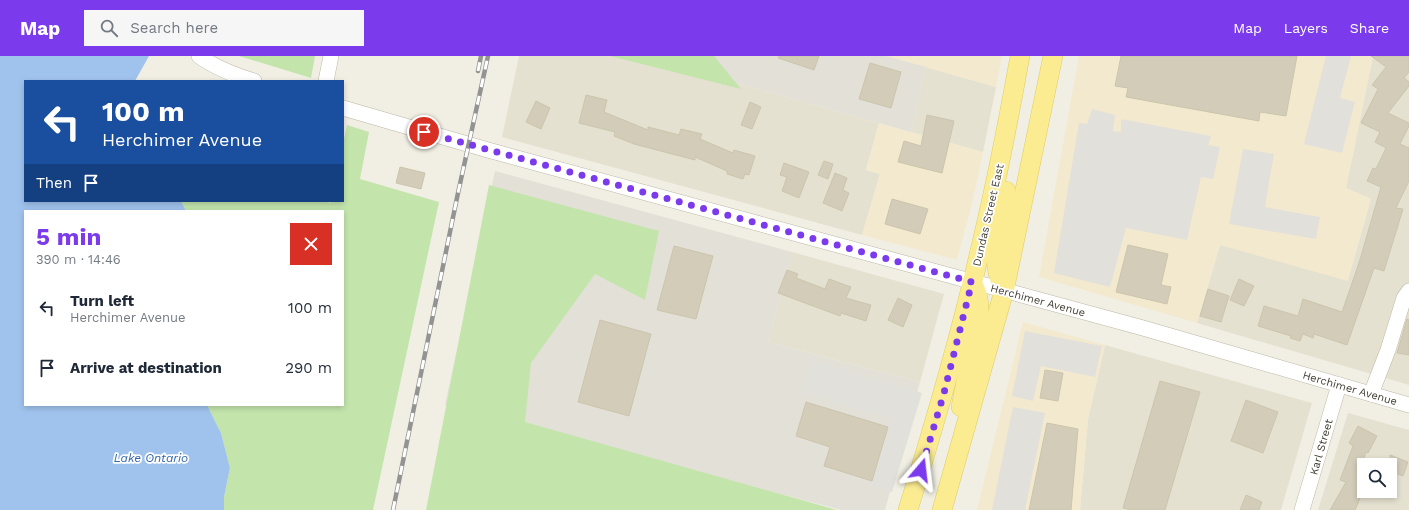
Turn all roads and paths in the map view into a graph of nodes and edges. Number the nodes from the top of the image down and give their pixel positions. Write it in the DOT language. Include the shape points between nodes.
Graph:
graph roads {
  1 [pos="199,56"];
  2 [pos="331,56"];
  3 [pos="1020,56"];
  4 [pos="1053,56"];
  5 [pos="251,80"];
  6 [pos="326,80"];
  7 [pos="344,108"];
  8 [pos="1002,150"];
  9 [pos="972,282"];
  10 [pos="1004,291"];
  11 [pos="1409,291"];
  12 [pos="1339,384"];
  13 [pos="1371,394"];
  14 [pos="1409,405"];
  15 [pos="963,441"];
  16 [pos="908,510"];
  17 [pos="942,510"];
  18 [pos="1302,510"];
  1 -- 5 [label="street" via="229,73"];
  2 -- 6 [label="street"];
  3 -- 8 [label="main road, Dundas Street East"];
  4 -- 10 [label="main road"];
  7 -- 9 [label="street, Herchimer Avenue"];
  8 -- 9 [label="main road, Dundas Street East"];
  8 -- 10 [label="main road" via="1007,181 996,261 997,273"];
  9 -- 10 [label="street, Herchimer Avenue"];
  9 -- 15 [label="main road" via="980,305 961,403"];
  9 -- 16 [label="main road, Dundas Street East" via="944,393"];
  10 -- 12 [label="street, Herchimer Avenue" via="1170,335"];
  10 -- 15 [label="main road"];
  11 -- 13 [label="street" via="1404,298"];
  12 -- 13 [label="street, Herchimer Avenue"];
  12 -- 18 [label="street, Karl Street"];
  13 -- 14 [label="street, Herchimer Avenue"];
  15 -- 17 [label="main road"];
}
